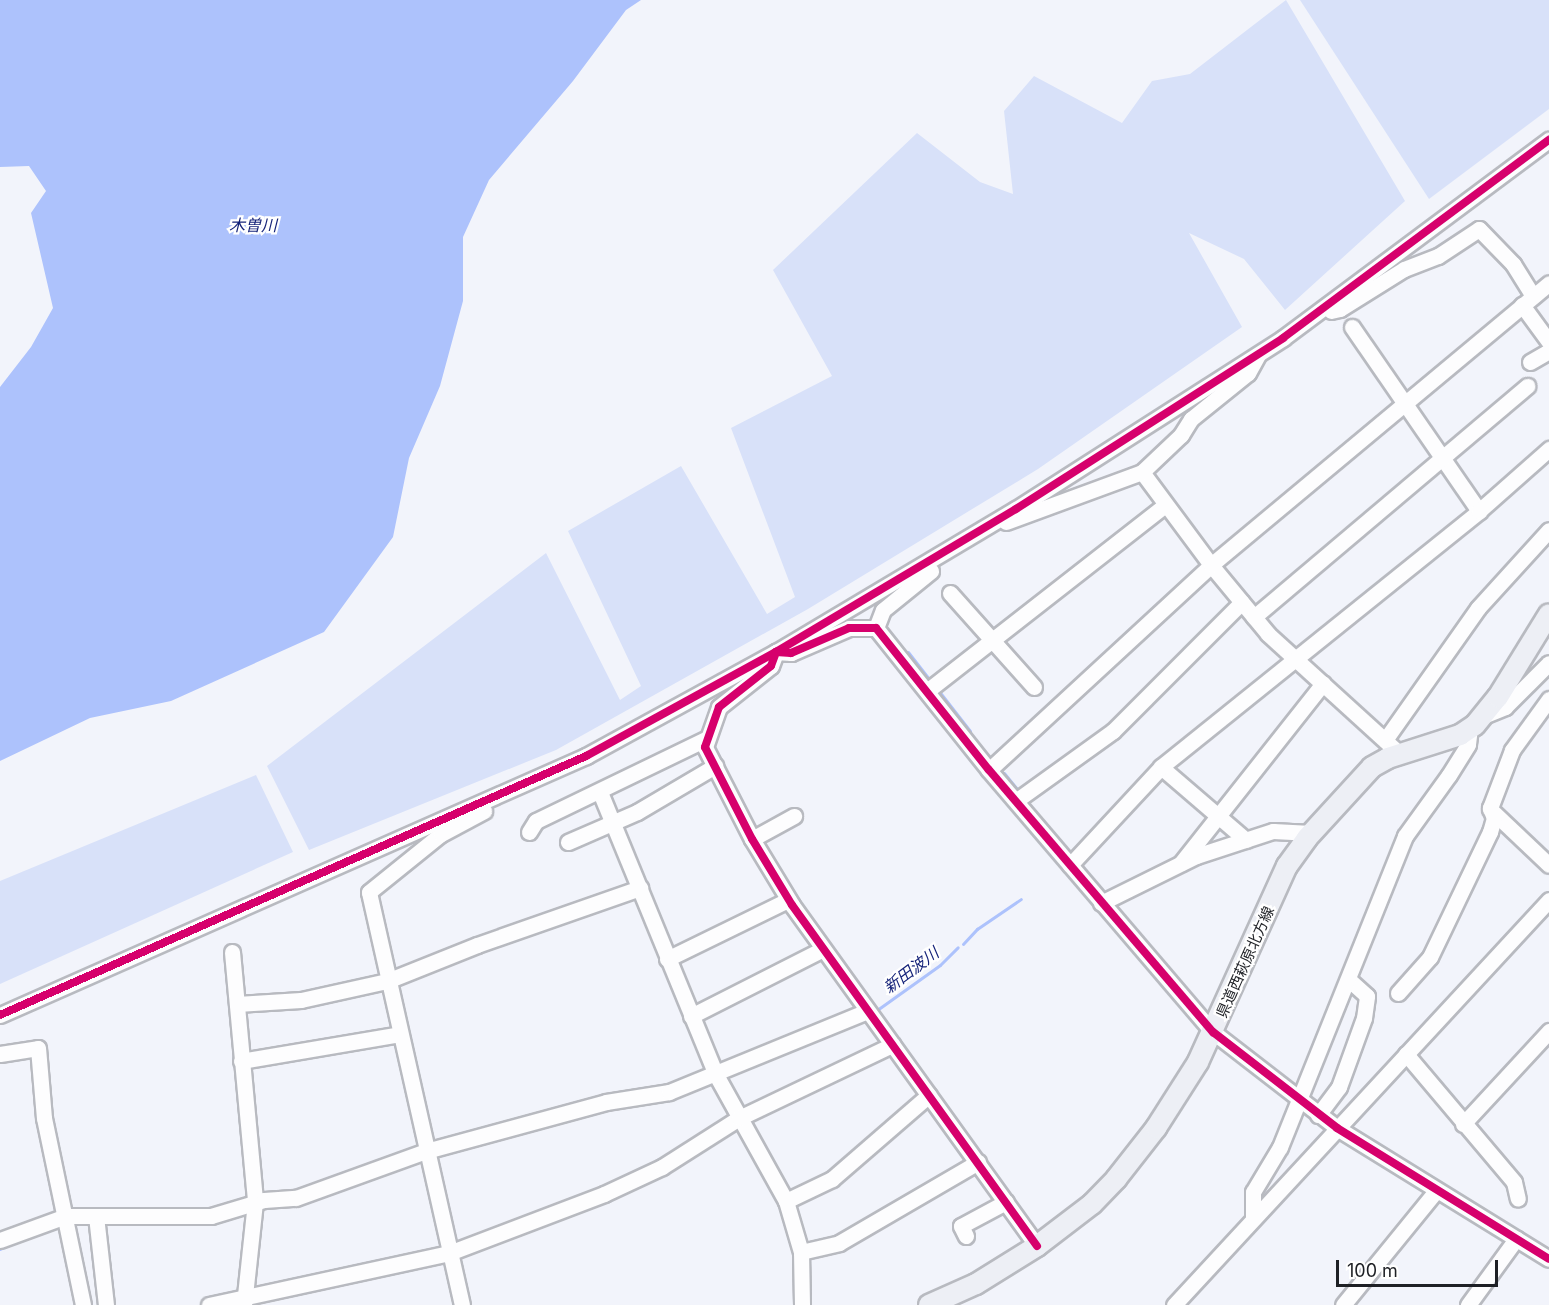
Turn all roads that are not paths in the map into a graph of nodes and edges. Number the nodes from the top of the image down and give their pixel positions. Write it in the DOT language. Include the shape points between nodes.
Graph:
graph roads {
  1 [pos="1549,140"];
  2 [pos="1549,283"];
  3 [pos="1527,301"];
  4 [pos="1319,312"];
  5 [pos="1352,327"];
  6 [pos="1549,342"];
  7 [pos="1549,351"];
  8 [pos="1260,352"];
  9 [pos="1530,362"];
  10 [pos="1527,386"];
  11 [pos="1405,403"];
  12 [pos="1549,448"];
  13 [pos="1443,457"];
  14 [pos="1142,472"];
  15 [pos="1165,505"];
  16 [pos="1479,511"];
  17 [pos="986,526"];
  18 [pos="1549,530"];
  19 [pos="938,556"];
  20 [pos="1211,565"];
  21 [pos="950,593"];
  22 [pos="1242,602"];
  23 [pos="1549,614"];
  24 [pos="1254,617"];
  25 [pos="876,628"];
  26 [pos="991,643"];
  27 [pos="776,652"];
  28 [pos="1295,657"];
  29 [pos="1549,663"];
  30 [pos="1323,683"];
  31 [pos="1034,687"];
  32 [pos="927,691"];
  33 [pos="1549,699"];
  34 [pos="1477,722"];
  35 [pos="706,739"];
  36 [pos="1385,740"];
  37 [pos="1400,754"];
  38 [pos="715,766"];
  39 [pos="1161,767"];
  40 [pos="989,770"];
  41 [pos="600,792"];
  42 [pos="501,795"];
  43 [pos="1017,800"];
  44 [pos="1490,808"];
  45 [pos="1218,815"];
  46 [pos="794,816"];
  47 [pos="613,823"];
  48 [pos="529,832"];
  49 [pos="1311,833"];
  50 [pos="752,839"];
  51 [pos="1246,840"];
  52 [pos="568,843"];
  53 [pos="1181,863"];
  54 [pos="1070,865"];
  55 [pos="1549,865"];
  56 [pos="640,888"];
  57 [pos="788,900"];
  58 [pos="1549,900"];
  59 [pos="1101,903"];
  60 [pos="823,949"];
  61 [pos="232,952"];
  62 [pos="666,958"];
  63 [pos="1348,979"];
  64 [pos="387,981"];
  65 [pos="1398,993"];
  66 [pos="237,1004"];
  67 [pos="867,1011"];
  68 [pos="0,1015"];
  69 [pos="691,1016"];
  70 [pos="1549,1031"];
  71 [pos="1213,1032"];
  72 [pos="400,1034"];
  73 [pos="892,1045"];
  74 [pos="0,1054"];
  75 [pos="1406,1054"];
  76 [pos="241,1061"];
  77 [pos="715,1073"];
  78 [pos="929,1095"];
  79 [pos="1299,1102"];
  80 [pos="1318,1115"];
  81 [pos="739,1118"];
  82 [pos="1463,1124"];
  83 [pos="1337,1128"];
  84 [pos="426,1151"];
  85 [pos="978,1162"];
  86 [pos="1436,1191"];
  87 [pos="1518,1199"];
  88 [pos="786,1201"];
  89 [pos="255,1202"];
  90 [pos="1006,1202"];
  91 [pos="66,1216"];
  92 [pos="96,1216"];
  93 [pos="1253,1219"];
  94 [pos="966,1236"];
  95 [pos="1516,1239"];
  96 [pos="0,1240"];
  97 [pos="1037,1246"];
  98 [pos="801,1252"];
  99 [pos="450,1253"];
  100 [pos="1549,1258"];
  101 [pos="956,1300"];
  102 [pos="244,1302"];
  103 [pos="83,1305"];
  104 [pos="106,1305"];
  105 [pos="209,1305"];
  106 [pos="462,1305"];
  107 [pos="802,1305"];
  108 [pos="929,1305"];
  109 [pos="1174,1305"];
  110 [pos="1343,1305"];
  111 [pos="1468,1305"];
  1 -- 4 [label="street"];
  2 -- 3 [label="street"];
  3 -- 4 [label="street" via="1513,264 1479,229 1340,309"];
  3 -- 6 [label="street"];
  3 -- 11 [label="street"];
  4 -- 8 [label="street"];
  5 -- 11 [label="street"];
  7 -- 9 [label="street"];
  8 -- 14 [label="street" via="1248,373 1191,419 1181,435"];
  8 -- 17 [label="street"];
  10 -- 13 [label="street"];
  11 -- 13 [label="street"];
  11 -- 20 [label="street"];
  12 -- 16 [label="street"];
  13 -- 16 [label="street"];
  13 -- 24 [label="street"];
  14 -- 15 [label="street"];
  14 -- 17 [label="street" via="1088,494 1057,500 1020,519"];
  15 -- 20 [label="street"];
  15 -- 26 [label="street"];
  16 -- 28 [label="street"];
  17 -- 19 [label="street"];
  18 -- 36 [label="street" via="1478,608"];
  19 -- 25 [label="street" via="931,571 883,610"];
  19 -- 27 [label="street"];
  20 -- 22 [label="street"];
  20 -- 40 [label="street"];
  21 -- 26 [label="street"];
  22 -- 24 [label="street"];
  22 -- 43 [label="street" via="1113,731"];
  23 -- 34 [label="main road"];
  24 -- 28 [label="street"];
  25 -- 27 [label="street" via="849,628 791,653"];
  25 -- 32 [label="street"];
  26 -- 31 [label="street"];
  26 -- 32 [label="street"];
  27 -- 35 [label="street" via="771,666 719,707"];
  27 -- 42 [label="street" via="586,756"];
  28 -- 30 [label="street"];
  28 -- 39 [label="street"];
  29 -- 34 [label="street" via="1505,707"];
  30 -- 36 [label="street"];
  30 -- 45 [label="street"];
  32 -- 40 [label="street"];
  33 -- 44 [label="street" via="1512,750"];
  34 -- 37 [label="main road, 県道西萩原北方線"];
  34 -- 63 [label="street" via="1449,775 1405,836"];
  35 -- 38 [label="street" via="705,747"];
  35 -- 41 [label="street"];
  36 -- 37 [label="street"];
  37 -- 49 [label="main road, 県道西萩原北方線" via="1372,767"];
  38 -- 47 [label="street" via="680,789"];
  38 -- 50 [label="street"];
  39 -- 45 [label="street"];
  39 -- 54 [label="street"];
  40 -- 43 [label="street"];
  41 -- 47 [label="street"];
  41 -- 48 [label="street" via="536,821"];
  42 -- 64 [label="street" via="490,807 428,844 369,892"];
  42 -- 68 [label="street"];
  43 -- 54 [label="street"];
  44 -- 55 [label="street"];
  44 -- 65 [label="street" via="1494,818 1481,854 1430,957"];
  45 -- 51 [label="street"];
  45 -- 53 [label="street"];
  46 -- 50 [label="street"];
  47 -- 52 [label="street"];
  47 -- 56 [label="street"];
  49 -- 51 [label="street" via="1273,831"];
  49 -- 71 [label="main road, 県道西萩原北方線" via="1287,866"];
  50 -- 57 [label="street"];
  51 -- 53 [label="street"];
  53 -- 59 [label="street"];
  54 -- 59 [label="street"];
  56 -- 62 [label="street"];
  56 -- 64 [label="street"];
  57 -- 60 [label="street"];
  57 -- 62 [label="street"];
  58 -- 75 [label="street"];
  59 -- 71 [label="street"];
  60 -- 67 [label="street"];
  60 -- 69 [label="street"];
  61 -- 66 [label="street"];
  62 -- 69 [label="street"];
  63 -- 79 [label="street"];
  63 -- 80 [label="street" via="1366,996 1365,1018 1339,1086"];
  64 -- 66 [label="street" via="301,1000"];
  64 -- 72 [label="street"];
  66 -- 76 [label="street"];
  67 -- 73 [label="street"];
  67 -- 77 [label="street"];
  69 -- 77 [label="street"];
  70 -- 82 [label="street"];
  71 -- 79 [label="street"];
  71 -- 97 [label="main road, 県道西萩原北方線" via="1174,1100 1116,1179 1092,1204"];
  72 -- 76 [label="street"];
  72 -- 84 [label="street"];
  73 -- 78 [label="street"];
  73 -- 81 [label="street"];
  74 -- 91 [label="street" via="38,1048 44,1118"];
  75 -- 82 [label="street"];
  75 -- 83 [label="street"];
  76 -- 89 [label="street"];
  77 -- 81 [label="street"];
  77 -- 84 [label="street" via="669,1092 606,1102"];
  78 -- 85 [label="street"];
  78 -- 88 [label="street" via="832,1179"];
  79 -- 80 [label="street"];
  79 -- 93 [label="street" via="1280,1147 1253,1192"];
  80 -- 83 [label="street"];
  81 -- 88 [label="street"];
  81 -- 99 [label="street" via="662,1167 604,1194"];
  82 -- 87 [label="street" via="1514,1182"];
  83 -- 86 [label="street"];
  83 -- 93 [label="street"];
  84 -- 89 [label="street" via="319,1191"];
  84 -- 99 [label="street"];
  85 -- 90 [label="street"];
  85 -- 98 [label="street" via="839,1243"];
  86 -- 95 [label="street"];
  86 -- 110 [label="street"];
  88 -- 98 [label="street"];
  89 -- 92 [label="street" via="211,1216"];
  89 -- 102 [label="street"];
  90 -- 94 [label="street" via="961,1226"];
  90 -- 97 [label="street"];
  91 -- 92 [label="street"];
  91 -- 96 [label="street"];
  91 -- 103 [label="street"];
  92 -- 104 [label="street"];
  93 -- 109 [label="street"];
  95 -- 100 [label="street"];
  95 -- 111 [label="street"];
  97 -- 101 [label="main road, 県道西萩原北方線"];
  98 -- 107 [label="street"];
  99 -- 102 [label="street"];
  99 -- 106 [label="street"];
  101 -- 108 [label="main road, 県道西萩原北方線"];
  102 -- 105 [label="street"];
}
